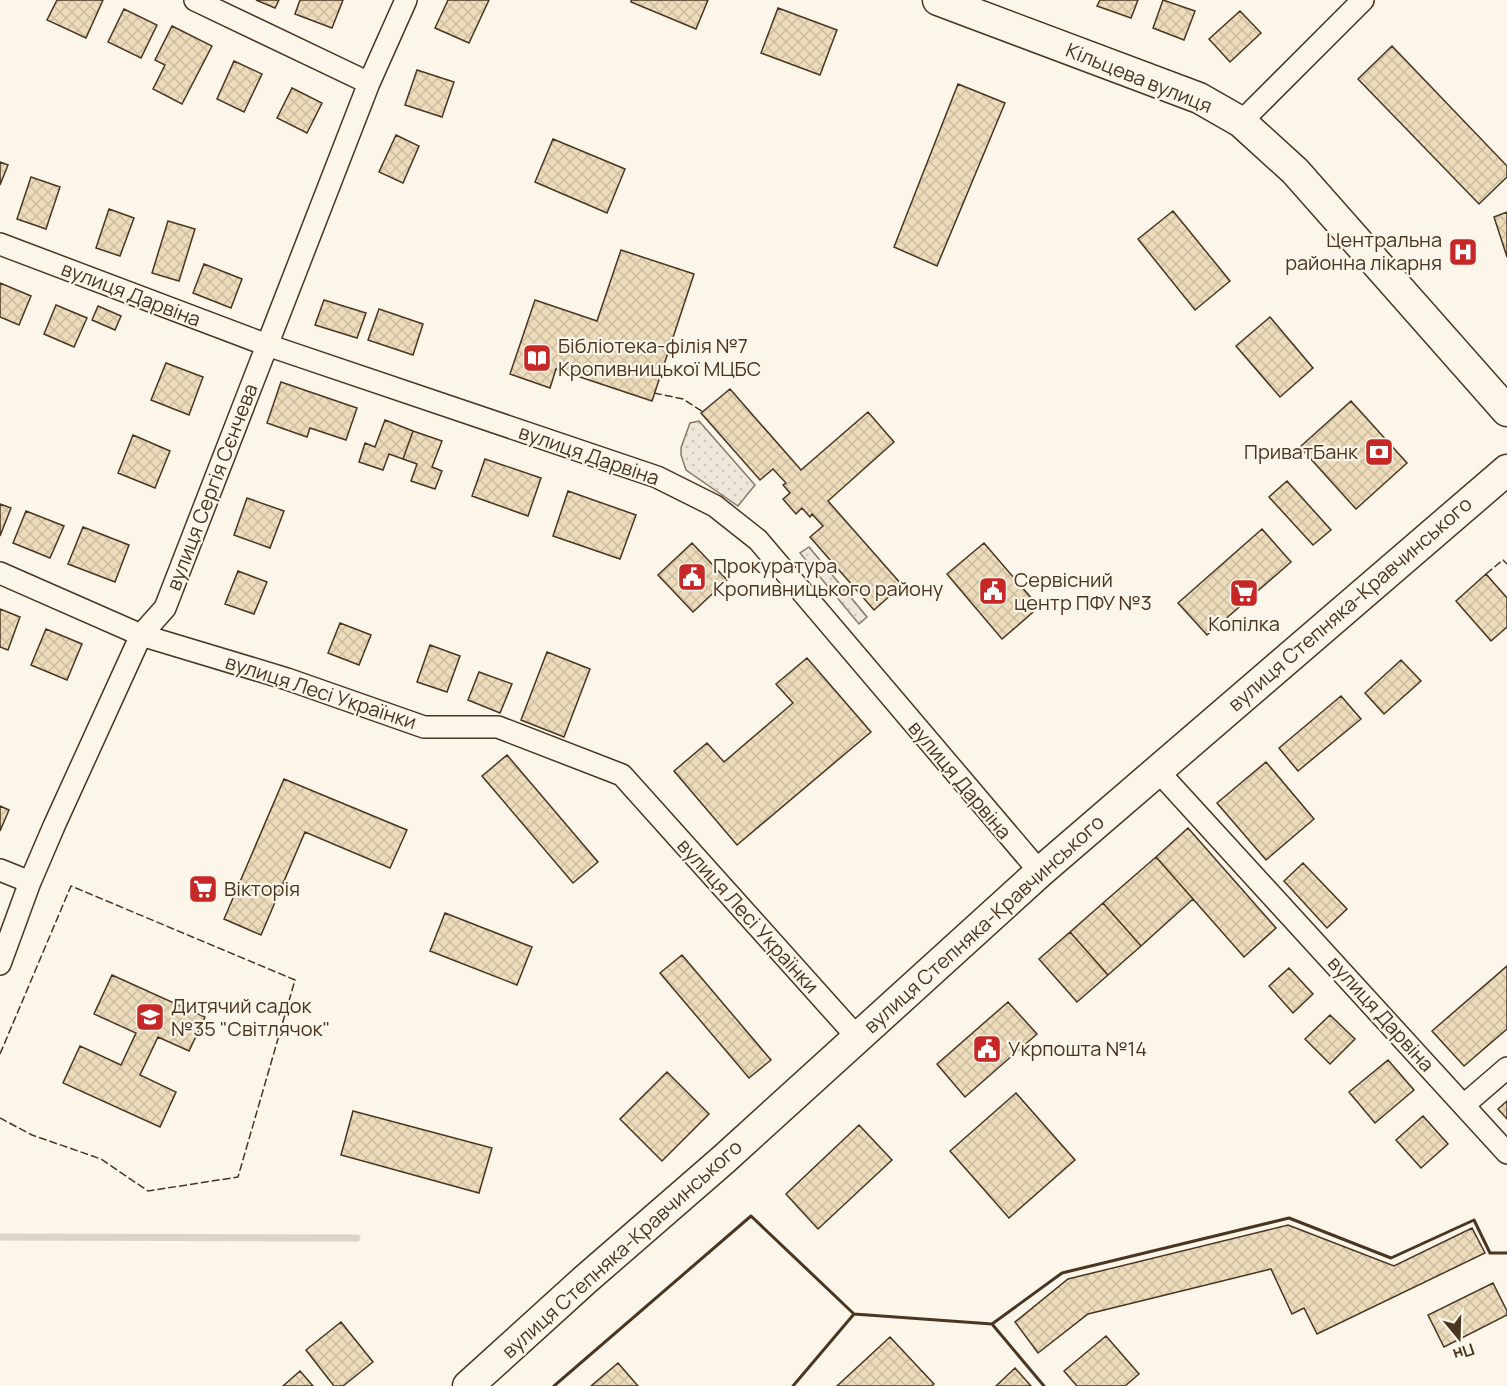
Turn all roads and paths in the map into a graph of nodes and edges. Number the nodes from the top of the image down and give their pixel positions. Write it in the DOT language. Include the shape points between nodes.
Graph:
graph roads {
  1 [pos="195,0"];
  2 [pos="406,0"];
  3 [pos="938,0"];
  4 [pos="1363,0"];
  5 [pos="369,83"];
  6 [pos="1241,122"];
  7 [pos="0,244"];
  8 [pos="267,345"];
  9 [pos="1507,411"];
  10 [pos="1507,470"];
  11 [pos="0,573"];
  12 [pos="141,635"];
  13 [pos="1156,770"];
  14 [pos="0,870"];
  15 [pos="1040,872"];
  16 [pos="30,882"];
  17 [pos="0,964"];
  18 [pos="857,1037"];
  19 [pos="1507,1068"];
  20 [pos="1464,1105"];
  21 [pos="1507,1153"];
  22 [pos="468,1386"];
  1 -- 5 [label="street"];
  2 -- 5 [label="street, вулиця Сергія Сєнчева"];
  3 -- 6 [label="main road, Кільцева вулиця" via="1199,98"];
  4 -- 6 [label="street"];
  5 -- 8 [label="street, вулиця Сергія Сєнчева"];
  6 -- 9 [label="main road, Кільцева вулиця" via="1295,171"];
  7 -- 8 [label="street, вулиця Дарвіна"];
  8 -- 12 [label="street, вулиця Сергія Сєнчева" via="165,608"];
  8 -- 15 [label="street, вулиця Дарвіна" via="657,477 715,506 758,540"];
  10 -- 13 [label="main road, вулиця Степняка-Кравчинського"];
  11 -- 12 [label="street, вулиця Лесі Українки"];
  12 -- 16 [label="street, вулиця Сергія Сєнчева"];
  12 -- 18 [label="street, вулиця Лесі Українки" via="287,679 424,727 498,727 622,775"];
  13 -- 15 [label="main road, вулиця Степняка-Кравчинського"];
  13 -- 20 [label="street, вулиця Дарвіна"];
  14 -- 16 [label="street"];
  15 -- 18 [label="main road, вулиця Степняка-Кравчинського"];
  16 -- 17 [label="street, вулиця Сергія Сєнчева"];
  18 -- 22 [label="main road, вулиця Степняка-Кравчинського"];
  19 -- 20 [label="street"];
  20 -- 21 [label="street, вулиця Дарвіна"];
}
